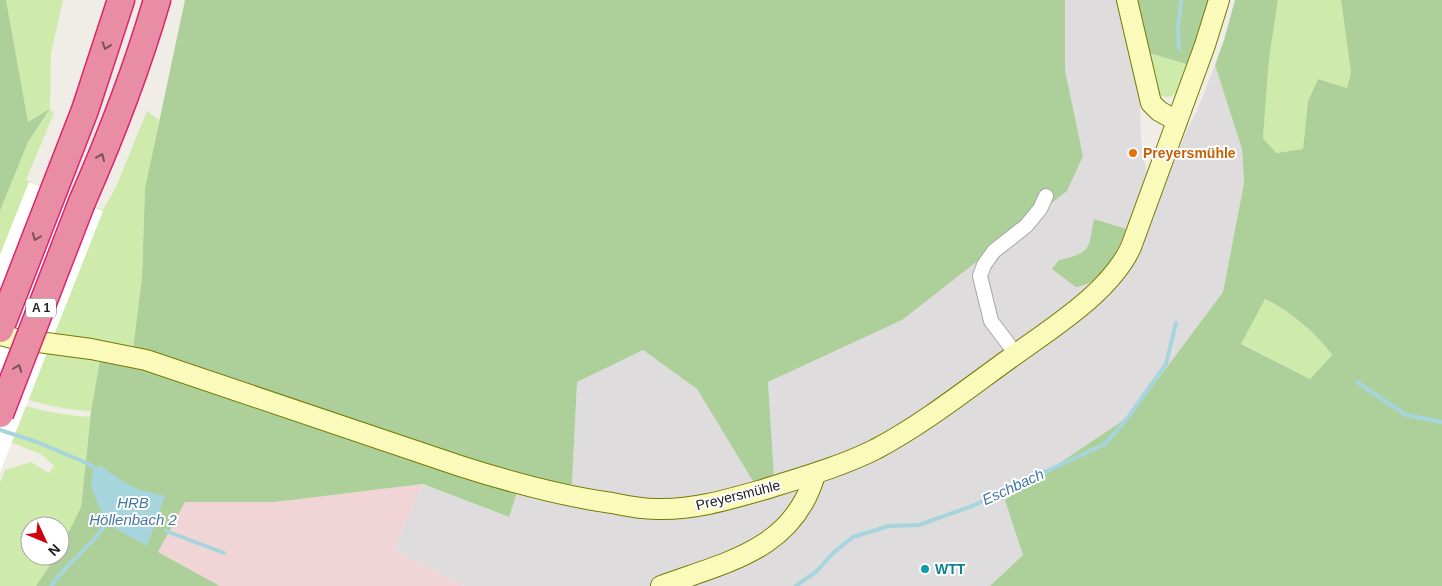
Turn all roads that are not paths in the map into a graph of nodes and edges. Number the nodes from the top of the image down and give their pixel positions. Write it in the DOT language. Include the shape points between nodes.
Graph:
graph roads {
  1 [pos="121,0"];
  2 [pos="157,0"];
  3 [pos="1128,0"];
  4 [pos="1219,0"];
  5 [pos="1177,120"];
  6 [pos="1046,196"];
  7 [pos="0,329"];
  8 [pos="0,335"];
  9 [pos="1016,354"];
  10 [pos="0,414"];
  11 [pos="815,474"];
  12 [pos="661,586"];
  1 -- 7 [label="highway, A 1, one-way" via="85,110"];
  10 -- 2 [label="highway, A 1, one-way, bridge" via="82,202 116,124"];
  3 -- 5 [label="main road" via="1151,103"];
  4 -- 5 [label="main road, Preyersmühle"];
  5 -- 9 [label="main road, Preyersmühle" via="1131,247 1118,270 1082,304"];
  6 -- 9 [label="street" via="1026,226 994,251 980,276 991,321"];
  8 -- 11 [label="main road, Preyersmühle" via="146,360 502,480 631,506 656,510 710,504"];
  9 -- 11 [label="main road, Preyersmühle" via="905,432 877,448"];
  11 -- 12 [label="main road" via="798,514 770,541"];
}
